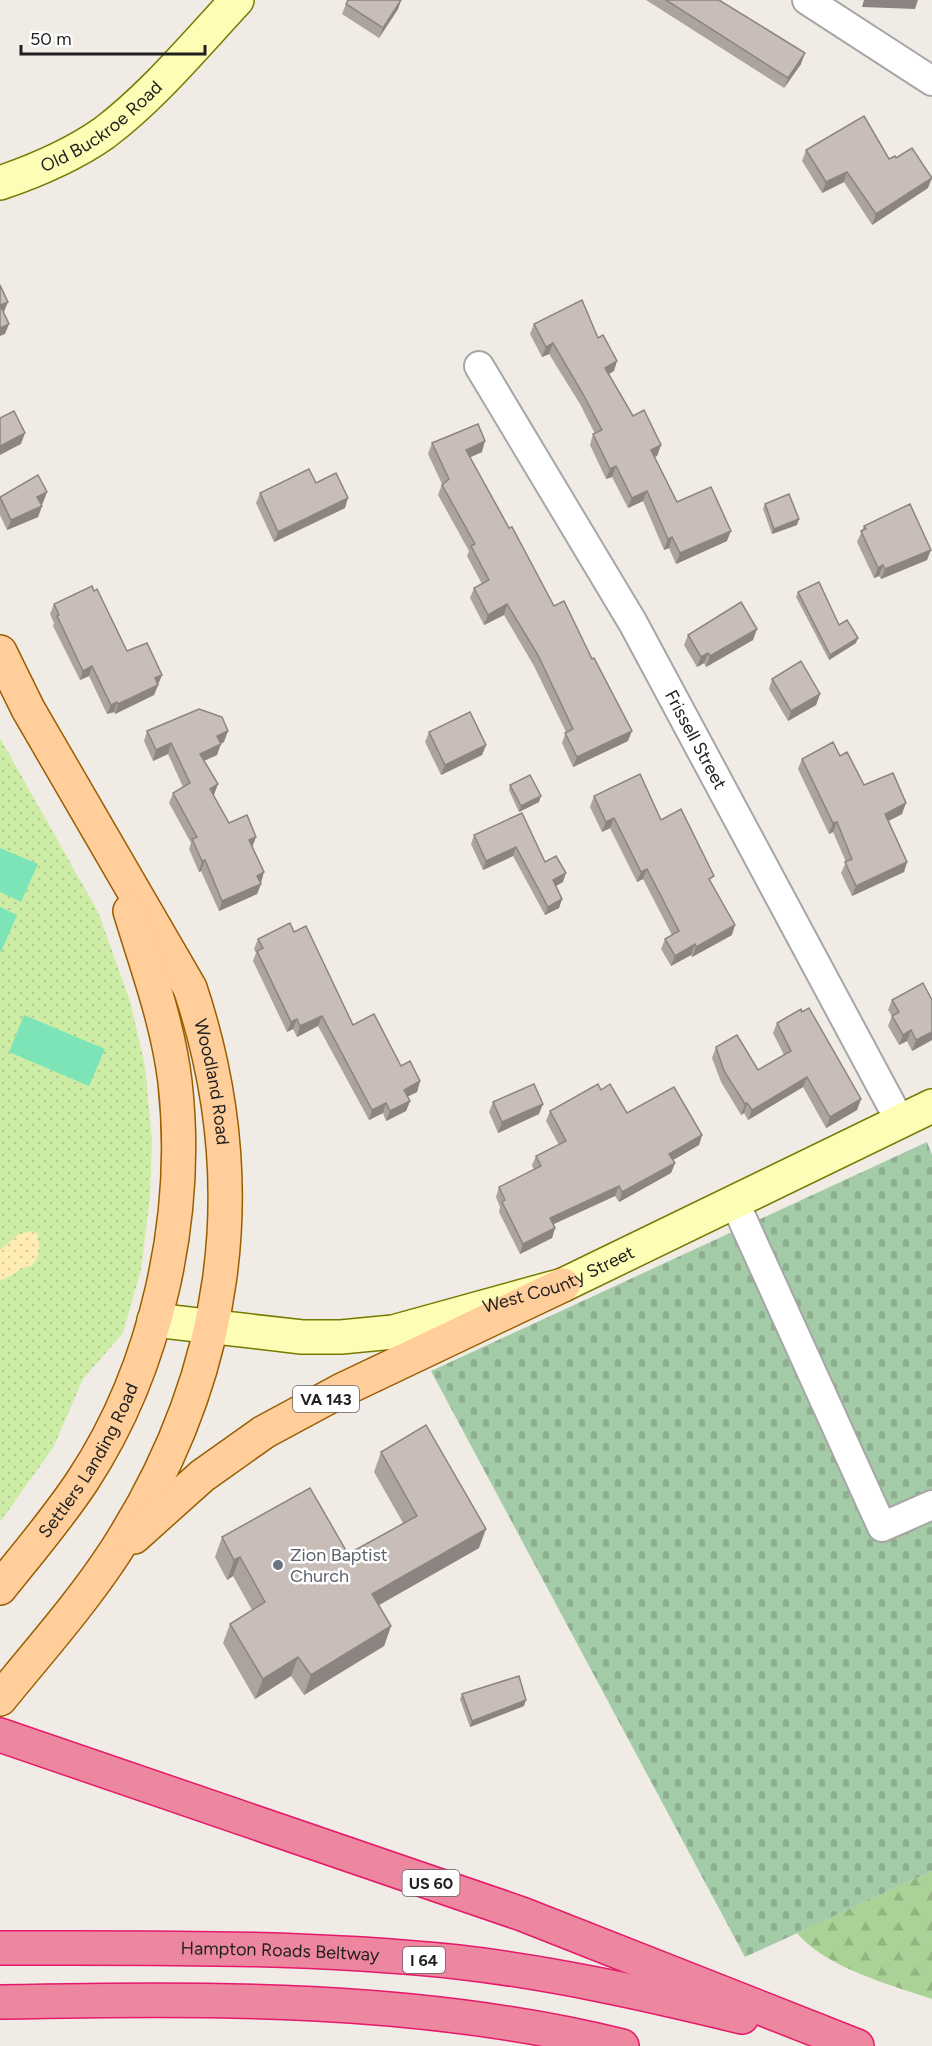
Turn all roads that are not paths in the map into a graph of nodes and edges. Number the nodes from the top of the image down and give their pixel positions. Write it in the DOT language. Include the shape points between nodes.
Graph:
graph roads {
  1 [pos="237,0"];
  2 [pos="807,0"];
  3 [pos="932,81"];
  4 [pos="0,183"];
  5 [pos="479,366"];
  6 [pos="0,652"];
  7 [pos="114,858"];
  8 [pos="932,1106"];
  9 [pos="900,1121"];
  10 [pos="735,1203"];
  11 [pos="563,1285"];
  12 [pos="154,1320"];
  13 [pos="213,1327"];
  14 [pos="932,1505"];
  15 [pos="114,1553"];
  16 [pos="0,1588"];
  17 [pos="0,1699"];
  18 [pos="0,1735"];
  19 [pos="0,1948"];
  20 [pos="0,2002"];
  21 [pos="622,2046"];
  22 [pos="839,2046"];
  23 [pos="856,2046"];
  1 -- 4 [label="main road, Old Buckroe Road" via="103,134"];
  2 -- 3 [label="street"];
  5 -- 9 [label="street, Frissell Street" via="633,623"];
  6 -- 7 [label="main road, Woodland Road" via="28,709"];
  7 -- 12 [label="main road, Woodland Road" via="157,998 175,1083 175,1211"];
  7 -- 13 [label="main road, Woodland Road" via="190,987 207,1042 226,1179 222,1260"];
  8 -- 9 [label="main road, West County Street / VA 143"];
  9 -- 10 [label="main road, West County Street / VA 143"];
  10 -- 11 [label="main road, West County Street / VA 143"];
  10 -- 14 [label="street" via="882,1527"];
  11 -- 13 [label="main road, West County Street / VA 143" via="393,1332 302,1337"];
  11 -- 15 [label="main road, VA 143" via="340,1391 264,1432 202,1476"];
  12 -- 13 [label="main road, West County Street / VA 143"];
  12 -- 16 [label="main road, Settlers Landing Road" via="129,1392 94,1461 55,1520"];
  13 -- 15 [label="main road" via="171,1449"];
  15 -- 17 [label="main road, VA 143"];
  18 -- 23 [label="highway, US 60" via="522,1914"];
  19 -- 22 [label="highway, Hampton Roads Beltway / I 64" via="221,1949 458,1962 618,1988 742,2017"];
  20 -- 21 [label="highway" via="244,2000 378,2008 559,2030"];
}
